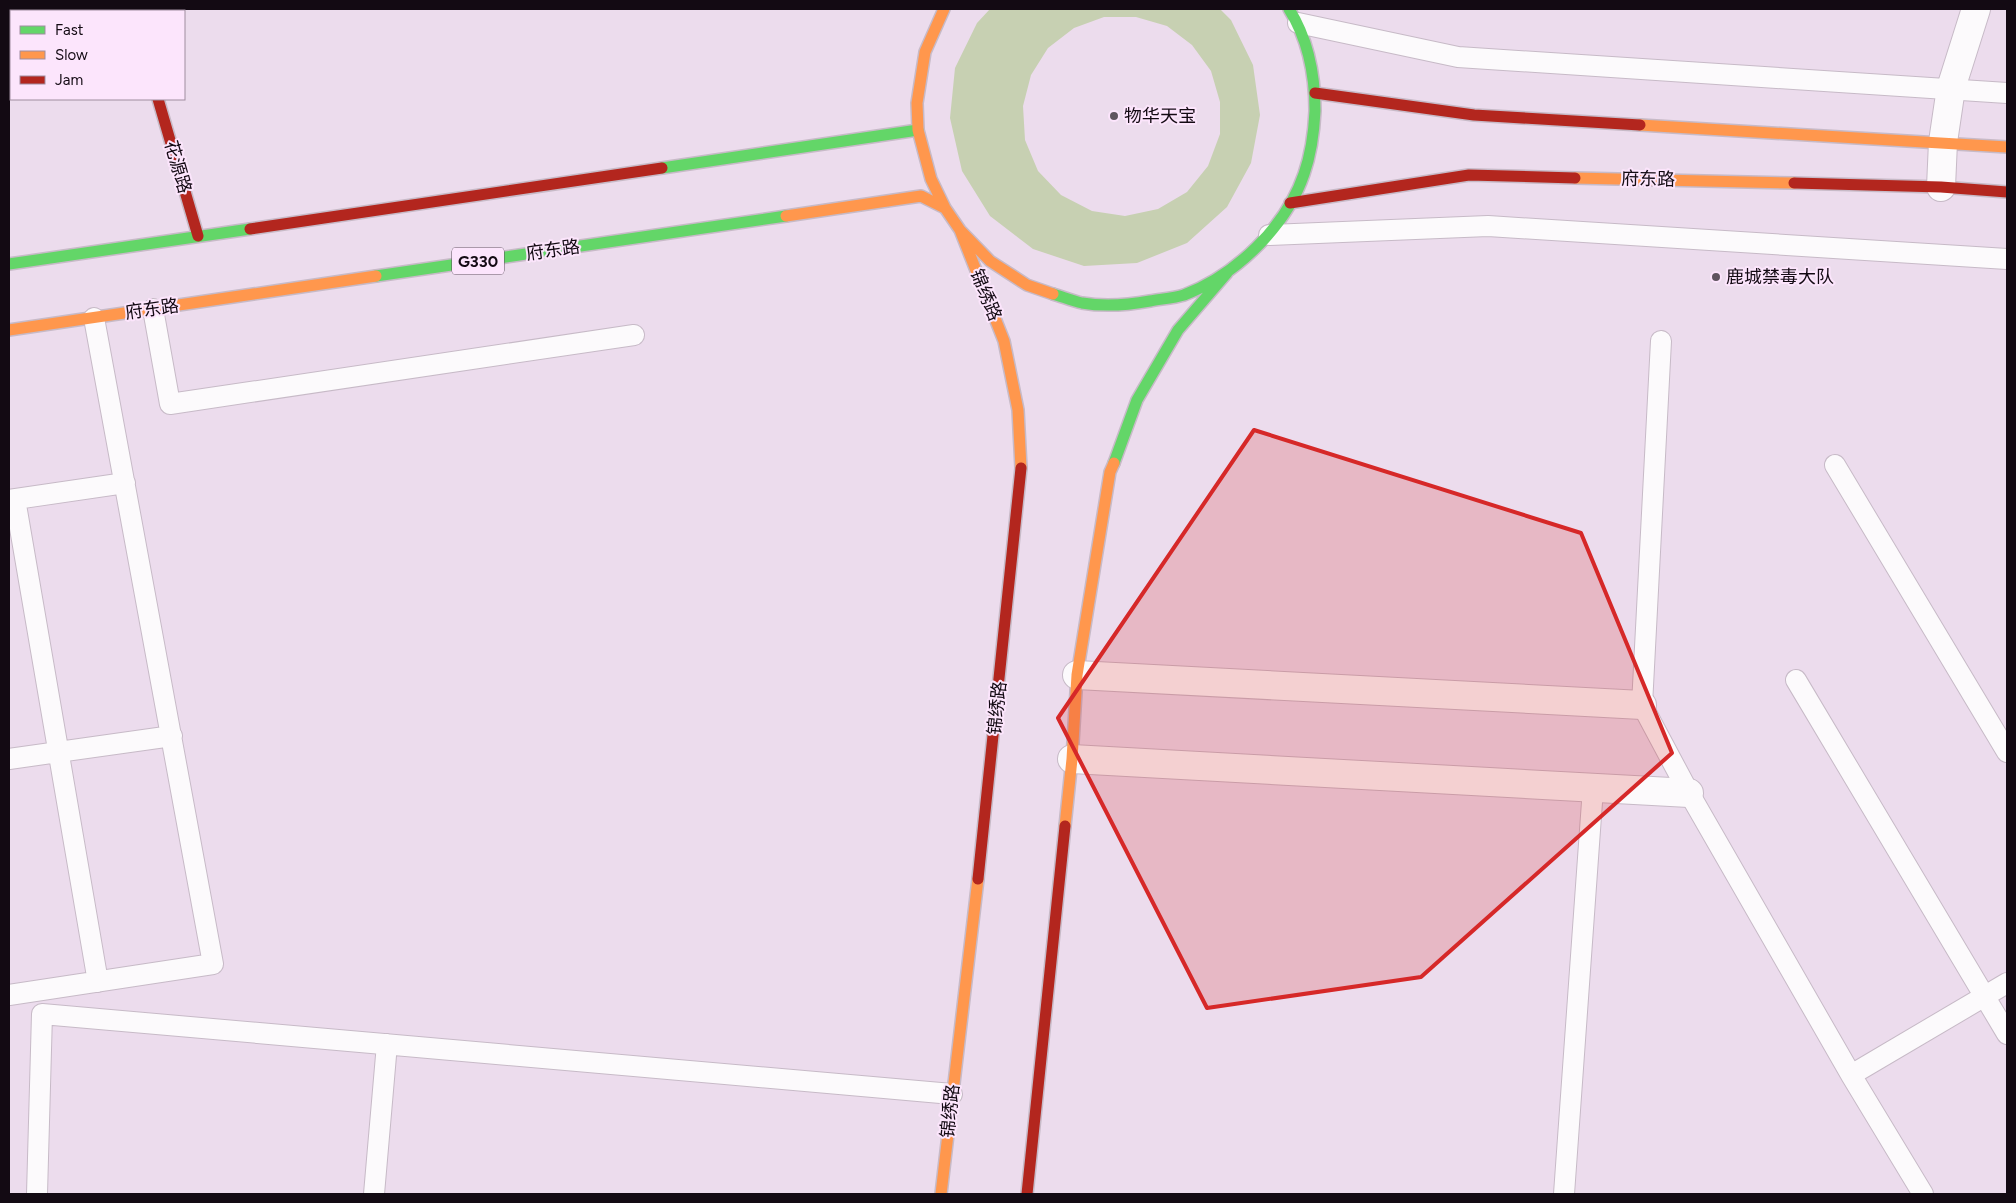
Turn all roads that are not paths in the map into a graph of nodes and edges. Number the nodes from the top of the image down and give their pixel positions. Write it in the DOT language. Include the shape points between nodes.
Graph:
graph roads {
  1 [pos="944,9"];
  2 [pos="1976,9"];
  3 [pos="1293,16"];
  4 [pos="1950,88"];
  5 [pos="1315,93"];
  6 [pos="2007,93"];
  7 [pos="158,100"];
  8 [pos="918,130"];
  9 [pos="1944,142"];
  10 [pos="2007,147"];
  11 [pos="1941,187"];
  12 [pos="2007,192"];
  13 [pos="1290,203"];
  14 [pos="945,208"];
  15 [pos="960,230"];
  16 [pos="1269,234"];
  17 [pos="198,236"];
  18 [pos="2007,260"];
  19 [pos="9,264"];
  20 [pos="1227,273"];
  21 [pos="153,309"];
  22 [pos="94,318"];
  23 [pos="9,330"];
  24 [pos="634,335"];
  25 [pos="1661,342"];
  26 [pos="1835,465"];
  27 [pos="125,483"];
  28 [pos="12,499"];
  29 [pos="1077,675"];
  30 [pos="1796,680"];
  31 [pos="1642,705"];
  32 [pos="172,736"];
  33 [pos="59,751"];
  34 [pos="2007,752"];
  35 [pos="9,759"];
  36 [pos="1072,759"];
  37 [pos="1593,788"];
  38 [pos="1689,793"];
  39 [pos="98,982"];
  40 [pos="2007,983"];
  41 [pos="9,995"];
  42 [pos="1984,996"];
  43 [pos="2007,1034"];
  44 [pos="387,1044"];
  45 [pos="1851,1075"];
  46 [pos="952,1094"];
  47 [pos="37,1194"];
  48 [pos="374,1194"];
  49 [pos="940,1194"];
  50 [pos="1027,1194"];
  51 [pos="1564,1194"];
  52 [pos="1923,1194"];
  1 -- 8 [label="main road" via="925,52 917,103"];
  2 -- 4 [label="street"];
  3 -- 4 [label="lane" via="1458,57"];
  3 -- 5 [label="main road" via="1309,54"];
  4 -- 6 [label="lane"];
  4 -- 9 [label="street"];
  5 -- 9 [label="main road" via="1474,115"];
  5 -- 13 [label="main road" via="1314,134 1304,175"];
  7 -- 17 [label="main road, 花源路"];
  8 -- 14 [label="main road" via="931,179"];
  8 -- 17 [label="main road"];
  9 -- 10 [label="main road"];
  9 -- 11 [label="street"];
  11 -- 12 [label="main road, 府东路"];
  11 -- 13 [label="main road, 府东路" via="1468,175"];
  13 -- 16 [label="main road"];
  14 -- 15 [label="main road"];
  14 -- 21 [label="main road, 府东路 / G330" via="921,196"];
  15 -- 20 [label="main road" via="990,261 1027,285 1082,303 1122,306 1183,295"];
  15 -- 46 [label="main road, 锦绣路" via="1004,341 1018,410 1021,474"];
  16 -- 18 [label="lane" via="1488,226"];
  16 -- 20 [label="main road"];
  17 -- 19 [label="main road"];
  20 -- 29 [label="main road" via="1178,330 1137,400 1110,472"];
  21 -- 22 [label="main road, 府东路 / G330"];
  21 -- 24 [label="lane" via="170,404"];
  22 -- 23 [label="main road, 府东路 / G330"];
  22 -- 27 [label="lane"];
  25 -- 31 [label="lane"];
  26 -- 34 [label="lane"];
  27 -- 28 [label="lane"];
  27 -- 32 [label="lane"];
  28 -- 33 [label="lane"];
  29 -- 31 [label="street"];
  29 -- 36 [label="main road"];
  30 -- 42 [label="lane"];
  31 -- 38 [label="lane"];
  32 -- 33 [label="lane"];
  32 -- 39 [label="lane" via="214,964"];
  33 -- 35 [label="lane"];
  33 -- 39 [label="lane"];
  36 -- 37 [label="street"];
  36 -- 50 [label="main road"];
  37 -- 38 [label="street"];
  37 -- 51 [label="lane"];
  38 -- 45 [label="lane"];
  39 -- 41 [label="lane"];
  40 -- 42 [label="lane"];
  42 -- 43 [label="lane"];
  42 -- 45 [label="lane"];
  44 -- 46 [label="lane"];
  44 -- 47 [label="lane" via="42,1014"];
  44 -- 48 [label="lane"];
  45 -- 52 [label="lane"];
  46 -- 49 [label="main road, 锦绣路"];
}
